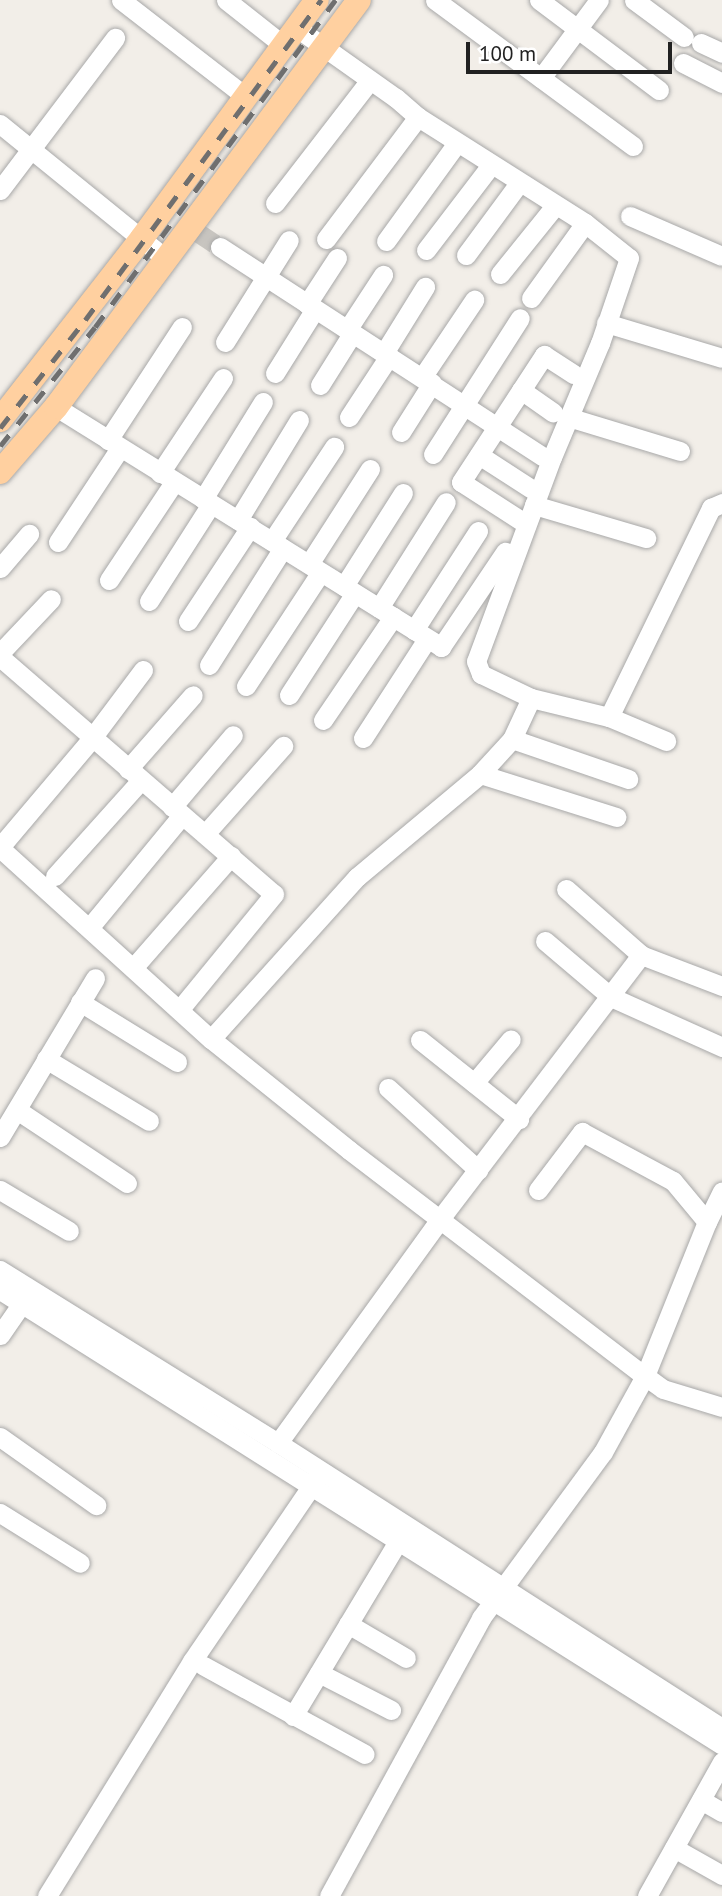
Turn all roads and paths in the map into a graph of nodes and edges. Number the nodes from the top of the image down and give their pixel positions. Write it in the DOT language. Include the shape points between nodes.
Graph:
graph roads {
  1 [pos="121,0"];
  2 [pos="226,0"];
  3 [pos="317,0"];
  4 [pos="359,0"];
  5 [pos="435,0"];
  6 [pos="539,0"];
  7 [pos="598,0"];
  8 [pos="634,0"];
  9 [pos="578,30"];
  10 [pos="290,36"];
  11 [pos="115,38"];
  12 [pos="325,47"];
  13 [pos="722,53"];
  14 [pos="683,63"];
  15 [pos="541,78"];
  16 [pos="370,80"];
  17 [pos="722,83"];
  18 [pos="659,90"];
  19 [pos="246,97"];
  20 [pos="418,117"];
  21 [pos="0,124"];
  22 [pos="457,143"];
  23 [pos="633,146"];
  24 [pos="31,147"];
  25 [pos="491,165"];
  26 [pos="519,183"];
  27 [pos="0,190"];
  28 [pos="275,203"];
  29 [pos="554,206"];
  30 [pos="630,215"];
  31 [pos="585,223"];
  32 [pos="142,238"];
  33 [pos="326,239"];
  34 [pos="289,240"];
  35 [pos="386,241"];
  36 [pos="220,247"];
  37 [pos="426,250"];
  38 [pos="466,255"];
  39 [pos="722,256"];
  40 [pos="166,258"];
  41 [pos="337,258"];
  42 [pos="500,274"];
  43 [pos="383,275"];
  44 [pos="265,277"];
  45 [pos="425,287"];
  46 [pos="531,298"];
  47 [pos="474,300"];
  48 [pos="311,307"];
  49 [pos="520,318"];
  50 [pos="606,323"];
  51 [pos="182,327"];
  52 [pos="350,332"];
  53 [pos="225,342"];
  54 [pos="387,354"];
  55 [pos="722,358"];
  56 [pos="275,373"];
  57 [pos="573,374"];
  58 [pos="223,378"];
  59 [pos="428,380"];
  60 [pos="320,385"];
  61 [pos="521,390"];
  62 [pos="264,402"];
  63 [pos="464,404"];
  64 [pos="56,407"];
  65 [pos="561,415"];
  66 [pos="349,417"];
  67 [pos="0,420"];
  68 [pos="299,420"];
  69 [pos="497,426"];
  70 [pos="401,432"];
  71 [pos="114,444"];
  72 [pos="334,447"];
  73 [pos="680,451"];
  74 [pos="433,454"];
  75 [pos="479,455"];
  76 [pos="542,456"];
  77 [pos="370,469"];
  78 [pos="0,472"];
  79 [pos="167,478"];
  80 [pos="403,493"];
  81 [pos="532,497"];
  82 [pos="207,502"];
  83 [pos="446,502"];
  84 [pos="722,503"];
  85 [pos="520,520"];
  86 [pos="244,523"];
  87 [pos="478,531"];
  88 [pos="29,534"];
  89 [pos="646,538"];
  90 [pos="58,542"];
  91 [pos="278,545"];
  92 [pos="505,552"];
  93 [pos="0,568"];
  94 [pos="315,568"];
  95 [pos="109,580"];
  96 [pos="349,590"];
  97 [pos="51,599"];
  98 [pos="149,601"];
  99 [pos="386,613"];
  100 [pos="188,621"];
  101 [pos="421,634"];
  102 [pos="0,655"];
  103 [pos="209,665"];
  104 [pos="144,670"];
  105 [pos="246,686"];
  106 [pos="193,695"];
  107 [pos="289,695"];
  108 [pos="531,698"];
  109 [pos="609,717"];
  110 [pos="323,720"];
  111 [pos="233,735"];
  112 [pos="92,738"];
  113 [pos="363,738"];
  114 [pos="512,739"];
  115 [pos="666,741"];
  116 [pos="283,746"];
  117 [pos="134,774"];
  118 [pos="480,774"];
  119 [pos="628,779"];
  120 [pos="177,811"];
  121 [pos="616,817"];
  122 [pos="205,834"];
  123 [pos="0,847"];
  124 [pos="231,856"];
  125 [pos="55,876"];
  126 [pos="566,889"];
  127 [pos="89,928"];
  128 [pos="545,941"];
  129 [pos="641,955"];
  130 [pos="133,968"];
  131 [pos="95,978"];
  132 [pos="722,986"];
  133 [pos="611,997"];
  134 [pos="80,1002"];
  135 [pos="180,1009"];
  136 [pos="211,1039"];
  137 [pos="512,1039"];
  138 [pos="420,1040"];
  139 [pos="722,1047"];
  140 [pos="46,1059"];
  141 [pos="177,1062"];
  142 [pos="474,1083"];
  143 [pos="388,1088"];
  144 [pos="17,1110"];
  145 [pos="519,1119"];
  146 [pos="149,1121"];
  147 [pos="0,1137"];
  148 [pos="478,1170"];
  149 [pos="127,1183"];
  150 [pos="0,1190"];
  151 [pos="538,1190"];
  152 [pos="722,1191"];
  153 [pos="440,1219"];
  154 [pos="707,1222"];
  155 [pos="69,1231"];
  156 [pos="0,1270"];
  157 [pos="0,1290"];
  158 [pos="26,1297"];
  159 [pos="0,1335"];
  160 [pos="645,1376"];
  161 [pos="722,1407"];
  162 [pos="2,1442"];
  163 [pos="278,1443"];
  164 [pos="316,1479"];
  165 [pos="96,1505"];
  166 [pos="0,1513"];
  167 [pos="397,1543"];
  168 [pos="80,1563"];
  169 [pos="496,1595"];
  170 [pos="348,1624"];
  171 [pos="406,1658"];
  172 [pos="204,1666"];
  173 [pos="319,1673"];
  174 [pos="391,1710"];
  175 [pos="293,1716"];
  176 [pos="722,1728"];
  177 [pos="722,1745"];
  178 [pos="365,1754"];
  179 [pos="722,1762"];
  180 [pos="701,1800"];
  181 [pos="722,1812"];
  182 [pos="674,1847"];
  183 [pos="722,1875"];
  184 [pos="47,1896"];
  185 [pos="329,1896"];
  186 [pos="647,1896"];
  1 -- 19 [label="street"];
  2 -- 10 [label="street"];
  3 -- 10 [label="main road"];
  4 -- 12 [label="main road"];
  5 -- 15 [label="street"];
  6 -- 9 [label="street"];
  7 -- 9 [label="street"];
  8 -- 13 [label="street" via="693,40"];
  9 -- 15 [label="street"];
  9 -- 18 [label="street"];
  10 -- 12 [label="street"];
  10 -- 19 [label="main road"];
  11 -- 24 [label="street"];
  12 -- 16 [label="street"];
  12 -- 40 [label="main road" via="194,230"];
  14 -- 17 [label="street"];
  15 -- 23 [label="street"];
  16 -- 20 [label="street"];
  16 -- 28 [label="street"];
  19 -- 32 [label="main road"];
  20 -- 22 [label="street"];
  20 -- 33 [label="street"];
  21 -- 24 [label="street"];
  22 -- 25 [label="street"];
  22 -- 35 [label="street"];
  24 -- 27 [label="street"];
  24 -- 32 [label="street"];
  25 -- 26 [label="street"];
  25 -- 37 [label="street"];
  26 -- 29 [label="street"];
  26 -- 38 [label="street"];
  29 -- 31 [label="street"];
  29 -- 42 [label="street"];
  30 -- 39 [label="street"];
  31 -- 46 [label="street"];
  31 -- 50 [label="street" via="628,258"];
  32 -- 40 [label="street"];
  32 -- 67 [label="main road"];
  34 -- 44 [label="street"];
  36 -- 44 [label="street"];
  40 -- 64 [label="main road"];
  41 -- 48 [label="street"];
  43 -- 52 [label="street"];
  44 -- 48 [label="street"];
  44 -- 53 [label="street"];
  45 -- 54 [label="street"];
  47 -- 59 [label="street"];
  48 -- 52 [label="street"];
  48 -- 56 [label="street"];
  49 -- 63 [label="street"];
  50 -- 55 [label="street"];
  50 -- 65 [label="street"];
  51 -- 71 [label="street"];
  52 -- 54 [label="street"];
  52 -- 60 [label="street"];
  54 -- 59 [label="street"];
  54 -- 66 [label="street"];
  57 -- 61 [label="street" via="544,355"];
  58 -- 79 [label="street"];
  59 -- 63 [label="street"];
  59 -- 70 [label="street"];
  61 -- 65 [label="street"];
  61 -- 69 [label="street"];
  62 -- 82 [label="street"];
  63 -- 69 [label="street"];
  63 -- 74 [label="street"];
  64 -- 71 [label="street"];
  64 -- 78 [label="main road"];
  65 -- 73 [label="street"];
  65 -- 81 [label="street"];
  68 -- 86 [label="street"];
  69 -- 75 [label="street"];
  69 -- 76 [label="street"];
  71 -- 79 [label="street"];
  71 -- 90 [label="street"];
  72 -- 91 [label="street"];
  75 -- 81 [label="street"];
  75 -- 85 [label="street" via="461,482"];
  77 -- 94 [label="street"];
  79 -- 82 [label="street"];
  79 -- 95 [label="street"];
  80 -- 96 [label="street"];
  81 -- 89 [label="street"];
  81 -- 108 [label="street" via="476,662 481,674"];
  82 -- 86 [label="street"];
  82 -- 98 [label="street"];
  83 -- 99 [label="street"];
  84 -- 109 [label="street" via="711,508"];
  86 -- 91 [label="street"];
  86 -- 100 [label="street"];
  87 -- 101 [label="street"];
  88 -- 93 [label="street"];
  91 -- 94 [label="street"];
  91 -- 103 [label="street"];
  92 -- 101 [label="street" via="441,647"];
  94 -- 96 [label="street"];
  94 -- 105 [label="street"];
  96 -- 99 [label="street"];
  96 -- 107 [label="street"];
  97 -- 102 [label="street"];
  99 -- 101 [label="street"];
  99 -- 110 [label="street"];
  101 -- 113 [label="street"];
  102 -- 112 [label="street"];
  104 -- 112 [label="street"];
  106 -- 117 [label="street"];
  108 -- 109 [label="street"];
  108 -- 114 [label="street"];
  109 -- 115 [label="street"];
  111 -- 120 [label="street"];
  112 -- 117 [label="street"];
  112 -- 123 [label="street"];
  114 -- 118 [label="street"];
  114 -- 119 [label="street"];
  116 -- 122 [label="street"];
  117 -- 120 [label="street"];
  117 -- 125 [label="street"];
  118 -- 121 [label="street"];
  118 -- 136 [label="street" via="357,877"];
  120 -- 122 [label="street"];
  120 -- 127 [label="street"];
  122 -- 124 [label="street"];
  123 -- 127 [label="street"];
  124 -- 130 [label="street"];
  124 -- 135 [label="street" via="274,894"];
  126 -- 129 [label="street"];
  127 -- 130 [label="street"];
  128 -- 133 [label="street"];
  129 -- 132 [label="street"];
  129 -- 133 [label="street"];
  130 -- 135 [label="street"];
  131 -- 134 [label="street"];
  133 -- 139 [label="street"];
  133 -- 145 [label="street"];
  134 -- 140 [label="street"];
  134 -- 141 [label="street"];
  135 -- 136 [label="street"];
  136 -- 153 [label="street"];
  137 -- 142 [label="street"];
  138 -- 142 [label="street"];
  140 -- 144 [label="street"];
  140 -- 146 [label="street"];
  142 -- 145 [label="street"];
  143 -- 148 [label="street"];
  144 -- 147 [label="street"];
  144 -- 149 [label="street"];
  145 -- 148 [label="street"];
  148 -- 153 [label="street"];
  150 -- 155 [label="street"];
  151 -- 154 [label="street" via="582,1132 673,1181"];
  152 -- 154 [label="street"];
  153 -- 160 [label="street"];
  153 -- 163 [label="street"];
  154 -- 160 [label="street"];
  156 -- 158 [label="street"];
  157 -- 158 [label="street"];
  158 -- 159 [label="street"];
  158 -- 163 [label="street"];
  158 -- 164 [label="street"];
  160 -- 161 [label="street" via="663,1389"];
  160 -- 169 [label="street" via="596,1462"];
  162 -- 165 [label="street"];
  163 -- 164 [label="street"];
  164 -- 167 [label="street"];
  164 -- 169 [label="street"];
  164 -- 184 [label="street" via="192,1661"];
  166 -- 168 [label="street"];
  167 -- 169 [label="street"];
  167 -- 170 [label="street"];
  169 -- 176 [label="street"];
  169 -- 177 [label="street"];
  169 -- 185 [label="street"];
  170 -- 171 [label="street"];
  170 -- 173 [label="street"];
  172 -- 175 [label="street"];
  173 -- 174 [label="street"];
  173 -- 175 [label="street"];
  175 -- 178 [label="street"];
  179 -- 180 [label="street"];
  180 -- 181 [label="street"];
  180 -- 182 [label="street"];
  182 -- 183 [label="street"];
  182 -- 186 [label="street"];
}
